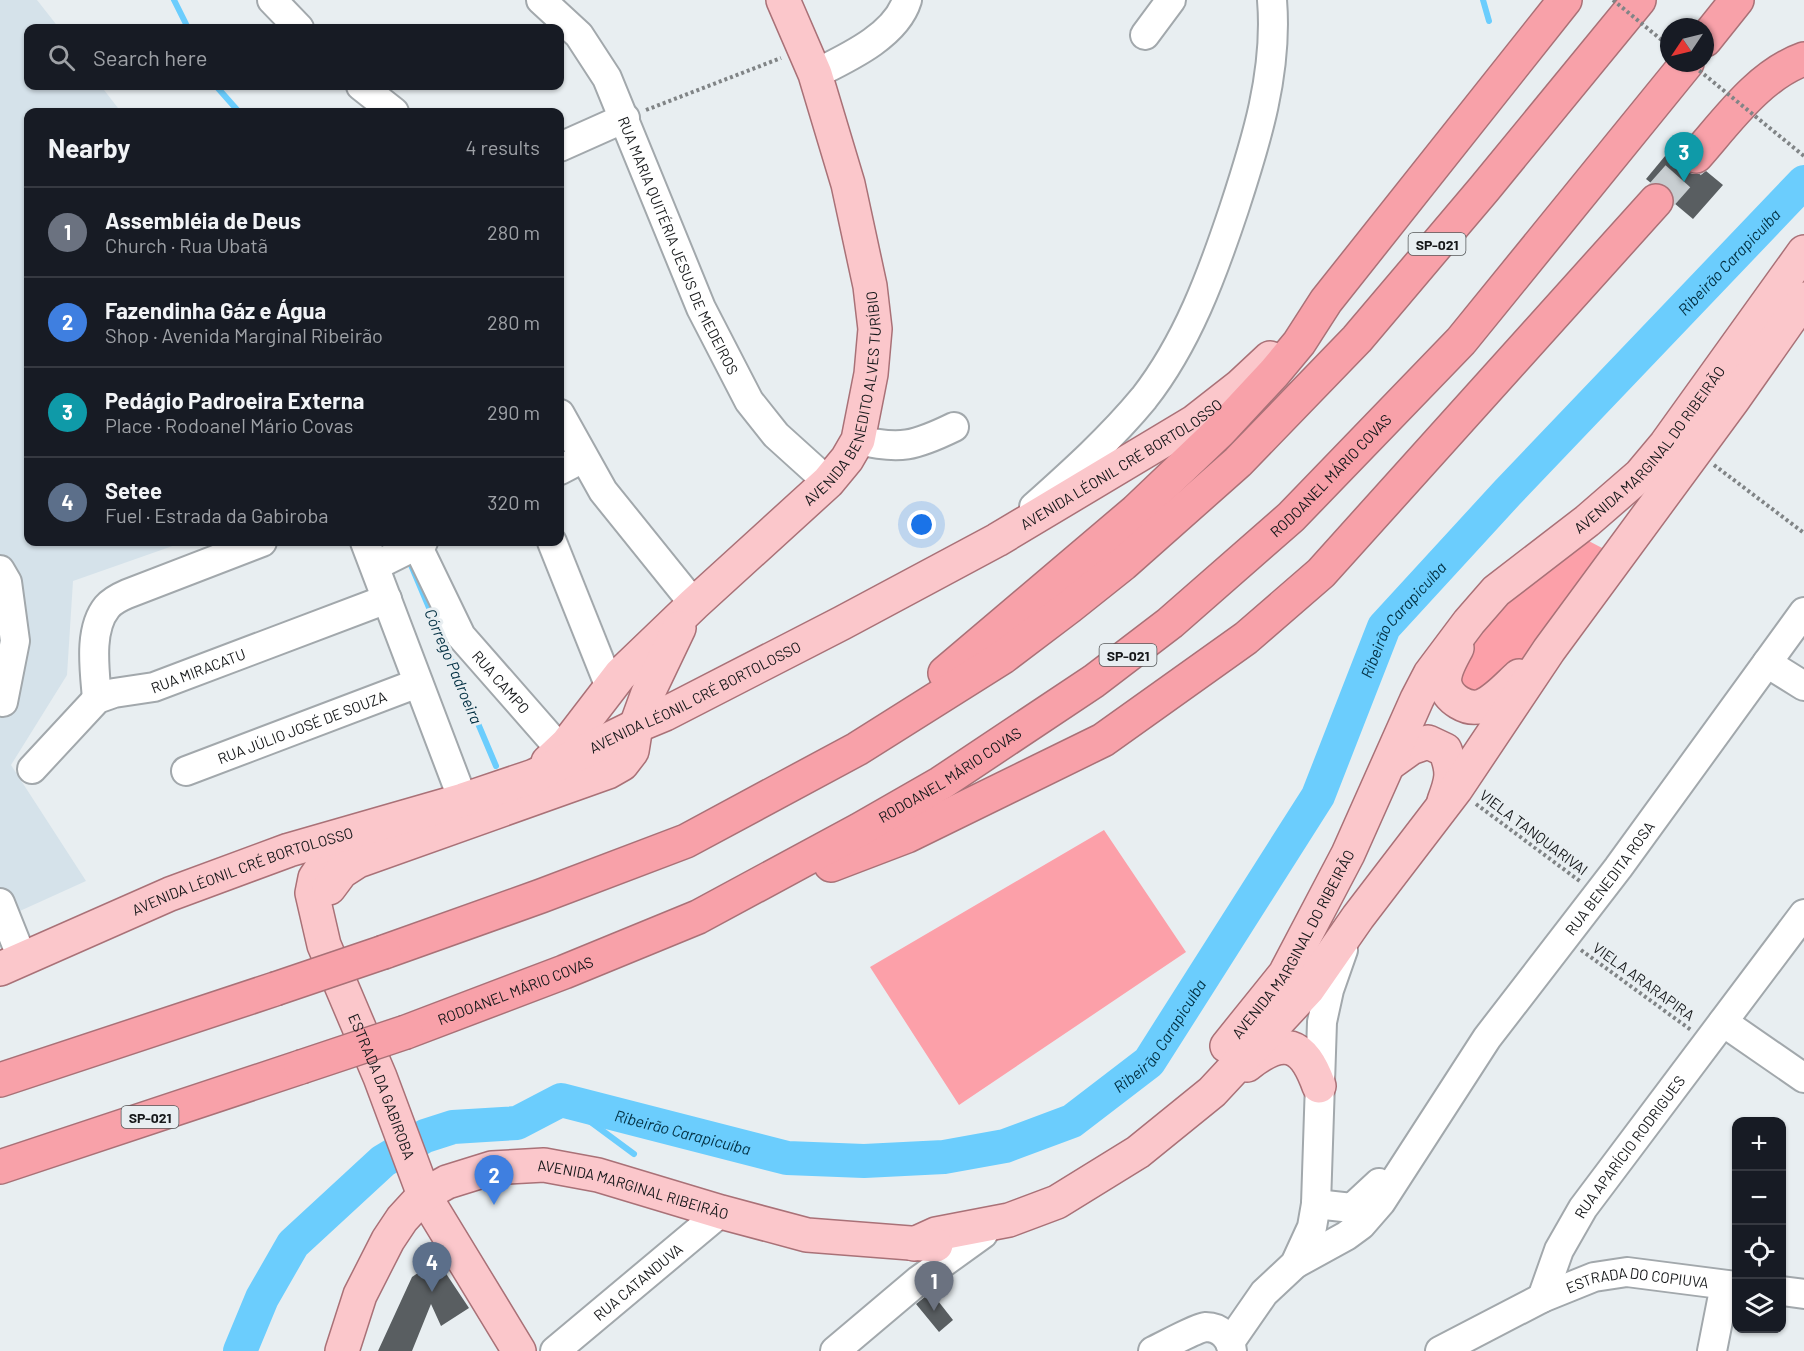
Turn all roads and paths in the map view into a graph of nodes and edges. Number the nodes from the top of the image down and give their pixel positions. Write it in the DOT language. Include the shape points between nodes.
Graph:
graph roads {
  1 [pos="272,0"];
  2 [pos="541,0"];
  3 [pos="783,0"];
  4 [pos="907,0"];
  5 [pos="1171,0"];
  6 [pos="1272,0"];
  7 [pos="1565,0"];
  8 [pos="1613,0"];
  9 [pos="1639,0"];
  10 [pos="1737,0"];
  11 [pos="295,24"];
  12 [pos="1714,29"];
  13 [pos="1145,35"];
  14 [pos="1660,39"];
  15 [pos="1804,59"];
  16 [pos="810,62"];
  17 [pos="1681,72"];
  18 [pos="1699,72"];
  19 [pos="366,90"];
  20 [pos="389,108"];
  21 [pos="625,118"];
  22 [pos="564,145"];
  23 [pos="1696,156"];
  24 [pos="1804,156"];
  25 [pos="1656,201"];
  26 [pos="1804,252"];
  27 [pos="1804,299"];
  28 [pos="1326,301"];
  29 [pos="954,427"];
  30 [pos="564,431"];
  31 [pos="858,440"];
  32 [pos="1695,451"];
  33 [pos="572,464"];
  34 [pos="828,482"];
  35 [pos="1804,533"];
  36 [pos="998,540"];
  37 [pos="252,546"];
  38 [pos="406,546"];
  39 [pos="421,546"];
  40 [pos="553,546"];
  41 [pos="370,554"];
  42 [pos="0,570"];
  43 [pos="387,599"];
  44 [pos="691,607"];
  45 [pos="1804,612"];
  46 [pos="1469,622"];
  47 [pos="1549,650"];
  48 [pos="1767,663"];
  49 [pos="418,683"];
  50 [pos="1804,687"];
  51 [pos="97,699"];
  52 [pos="601,699"];
  53 [pos="3,702"];
  54 [pos="636,726"];
  55 [pos="856,749"];
  56 [pos="561,750"];
  57 [pos="1389,766"];
  58 [pos="32,769"];
  59 [pos="186,771"];
  60 [pos="534,776"];
  61 [pos="1449,798"];
  62 [pos="463,800"];
  63 [pos="371,825"];
  64 [pos="1598,894"];
  65 [pos="0,903"];
  66 [pos="1804,914"];
  67 [pos="698,917"];
  68 [pos="1358,917"];
  69 [pos="1566,939"];
  70 [pos="324,945"];
  71 [pos="11,964"];
  72 [pos="1308,989"];
  73 [pos="1716,1032"];
  74 [pos="1804,1078"];
  75 [pos="0,1080"];
  76 [pos="1319,1083"];
  77 [pos="1212,1092"];
  78 [pos="1418,1146"];
  79 [pos="0,1167"];
  80 [pos="1081,1186"];
  81 [pos="424,1195"];
  82 [pos="1316,1204"];
  83 [pos="722,1212"];
  84 [pos="996,1227"];
  85 [pos="910,1244"];
  86 [pos="1295,1264"];
  87 [pos="920,1280"];
  88 [pos="1731,1285"];
  89 [pos="1786,1292"];
  90 [pos="1264,1293"];
  91 [pos="1804,1294"];
  92 [pos="1542,1298"];
  93 [pos="1195,1337"];
  94 [pos="1234,1347"];
  95 [pos="342,1351"];
  96 [pos="519,1351"];
  97 [pos="555,1351"];
  98 [pos="836,1351"];
  99 [pos="1153,1351"];
  100 [pos="1440,1351"];
  101 [pos="1712,1351"];
  1 -- 11 [label="street"];
  2 -- 21 [label="street, RUA MARIA QUITÉRIA JESUS DE MEDEIROS" via="579,35 607,78"];
  3 -- 16 [label="main road, AVENIDA BENEDITO ALVES TURÍBIO"];
  4 -- 16 [label="street" via="891,26 865,46"];
  5 -- 13 [label="street"];
  6 -- 36 [label="street" via="1274,27 1265,107 1217,261 1176,349 1144,397 1090,457"];
  7 -- 28 [label="highway"];
  8 -- 14 [label="path, bridge"];
  9 -- 55 [label="highway, SP-021" via="1357,339 1238,462 1060,615 1003,657"];
  10 -- 12 [label="highway"];
  15 -- 23 [label="highway" via="1761,85"];
  16 -- 21 [label="path"];
  16 -- 31 [label="main road, AVENIDA BENEDITO ALVES TURÍBIO" via="848,184 870,286 874,329 871,374"];
  17 -- 67 [label="highway, RODOANEL MÁRIO COVAS / SP-021" via="1461,341 1291,517 1170,622 1094,681 941,783"];
  18 -- 24 [label="path, bridge"];
  19 -- 20 [label="street"];
  21 -- 22 [label="street"];
  21 -- 34 [label="street, RUA MARIA QUITÉRIA JESUS DE MEDEIROS" via="700,308 725,358 749,401 776,435"];
  25 -- 67 [label="highway" via="1321,573 1246,638 1103,740 907,836"];
  26 -- 46 [label="main road, AVENIDA MARGINAL DO RIBEIRÃO" via="1640,475 1496,591"];
  27 -- 32 [label="main road, AVENIDA MARGINAL DO RIBEIRÃO"];
  28 -- 36 [label="main road, AVENIDA LÉONIL CRÉ BORTOLOSSO" via="1240,386 1194,422"];
  28 -- 55 [label="highway" via="1274,373 1136,511"];
  29 -- 31 [label="street" via="909,445 885,446"];
  30 -- 33 [label="street"];
  31 -- 34 [label="main road, AVENIDA BENEDITO ALVES TURÍBIO"];
  32 -- 35 [label="path"];
  32 -- 47 [label="main road, AVENIDA MARGINAL DO RIBEIRÃO"];
  33 -- 44 [label="street" via="603,491"];
  34 -- 44 [label="main road, AVENIDA BENEDITO ALVES TURÍBIO"];
  36 -- 54 [label="main road, AVENIDA LÉONIL CRÉ BORTOLOSSO"];
  37 -- 51 [label="street" via="127,594 108,606 100,618 93,651"];
  38 -- 41 [label="street"];
  39 -- 56 [label="street, RUA CAMPO" via="461,636"];
  40 -- 52 [label="street"];
  41 -- 43 [label="street"];
  42 -- 53 [label="street" via="7,582 15,641"];
  43 -- 49 [label="street"];
  43 -- 51 [label="street, RUA MIRACATU" via="154,687"];
  44 -- 52 [label="main road, AVENIDA BENEDITO ALVES TURÍBIO" via="620,675"];
  44 -- 54 [label="main road, AVENIDA BENEDITO ALVES TURÍBIO"];
  45 -- 48 [label="street, RUA BENEDITA ROSA"];
  46 -- 47 [label="main road, AVENIDA MARGINAL DO RIBEIRÃO" via="1445,685 1464,706 1479,707 1491,701"];
  46 -- 57 [label="main road, AVENIDA MARGINAL DO RIBEIRÃO" via="1417,699"];
  47 -- 61 [label="main road, AVENIDA MARGINAL DO RIBEIRÃO"];
  48 -- 50 [label="street"];
  48 -- 64 [label="street, RUA BENEDITA ROSA"];
  49 -- 59 [label="street, RUA JÚLIO JOSÉ DE SOUZA"];
  49 -- 62 [label="street"];
  51 -- 58 [label="street"];
  52 -- 54 [label="main road" via="605,705 619,704 627,709"];
  52 -- 56 [label="main road, AVENIDA BENEDITO ALVES TURÍBIO"];
  54 -- 60 [label="main road, AVENIDA LÉONIL CRÉ BORTOLOSSO"];
  54 -- 70 [label="main road, AVENIDA BENEDITO ALVES TURÍBIO" via="632,751 622,764 608,772 358,861 341,872 325,898"];
  55 -- 75 [label="highway, SP-021, bridge" via="686,841 384,952"];
  56 -- 60 [label="main road, AVENIDA BENEDITO ALVES TURÍBIO"];
  57 -- 61 [label="main road, AVENIDA MARGINAL DO RIBEIRÃO" via="1411,748 1428,742 1445,750 1452,771"];
  57 -- 72 [label="main road, AVENIDA MARGINAL DO RIBEIRÃO" via="1385,804 1355,878 1319,939"];
  57 -- 80 [label="main road, AVENIDA MARGINAL DO RIBEIRÃO" via="1285,974 1246,1025 1168,1113"];
  60 -- 62 [label="main road, AVENIDA LÉONIL CRÉ BORTOLOSSO"];
  61 -- 64 [label="path, VIELA TANQUARIVAI"];
  61 -- 68 [label="main road, AVENIDA MARGINAL DO RIBEIRÃO"];
  62 -- 63 [label="main road, AVENIDA LÉONIL CRÉ BORTOLOSSO"];
  63 -- 70 [label="main road, ESTRADA DA GABIROBA" via="341,845 315,878 312,893"];
  63 -- 71 [label="main road, AVENIDA LÉONIL CRÉ BORTOLOSSO" via="170,894"];
  64 -- 69 [label="street, RUA BENEDITA ROSA"];
  65 -- 71 [label="street"];
  66 -- 73 [label="street, RUA APARÍCIO RODRIGUES"];
  67 -- 79 [label="highway, RODOANEL MÁRIO COVAS / SP-021, bridge" via="406,1032"];
  68 -- 72 [label="main road, AVENIDA MARGINAL DO RIBEIRÃO"];
  68 -- 76 [label="street" via="1329,990 1322,1022"];
  69 -- 73 [label="path, VIELA ARARAPIRA"];
  69 -- 78 [label="street, RUA BENEDITA ROSA" via="1487,1038"];
  70 -- 81 [label="main road, ESTRADA DA GABIROBA"];
  72 -- 76 [label="street, AVENIDA MARGINAL DO RIBEIRÃO"];
  72 -- 77 [label="main road, AVENIDA MARGINAL DO RIBEIRÃO"];
  73 -- 74 [label="street"];
  73 -- 92 [label="street, RUA APARÍCIO RODRIGUES" via="1583,1208 1559,1250"];
  76 -- 77 [label="main road, AVENIDA MARGINAL DO RIBEIRÃO" via="1307,1059 1287,1047 1259,1055"];
  76 -- 82 [label="street"];
  77 -- 80 [label="main road, AVENIDA MARGINAL DO RIBEIRÃO" via="1138,1152"];
  78 -- 82 [label="street, RUA BENEDITA ROSA" via="1352,1208"];
  78 -- 86 [label="street, RUA BENEDITA ROSA" via="1396,1182 1361,1225"];
  80 -- 84 [label="main road" via="1057,1202"];
  81 -- 83 [label="main road, AVENIDA MARGINAL RIBEIRÃO" via="447,1182 492,1168 544,1165 598,1175"];
  81 -- 95 [label="main road, AVENIDA MARGINAL RIBEIRÃO" via="382,1250 360,1295"];
  81 -- 96 [label="main road, ESTRADA DA GABIROBA"];
  82 -- 86 [label="street, RUA BENEDITA ROSA" via="1312,1227"];
  83 -- 85 [label="main road, AVENIDA MARGINAL RIBEIRÃO" via="807,1235"];
  83 -- 97 [label="street, RUA CATANDUVA"];
  84 -- 85 [label="main road, AVENIDA MARGINAL RIBEIRÃO" via="936,1245"];
  84 -- 87 [label="street"];
  85 -- 87 [label="street"];
  86 -- 90 [label="street, RUA BENEDITA ROSA"];
  87 -- 98 [label="street"];
  88 -- 92 [label="street, ESTRADA DO COPIUVA" via="1627,1272 1594,1277"];
  88 -- 101 [label="street"];
  89 -- 91 [label="street"];
  90 -- 93 [label="street, RUA BENEDITA ROSA"];
  90 -- 94 [label="street, RUA BENEDITA ROSA"];
  92 -- 100 [label="street"];
  93 -- 94 [label="street" via="1216,1329"];
  93 -- 99 [label="street, RUA BENEDITA ROSA"];
}
